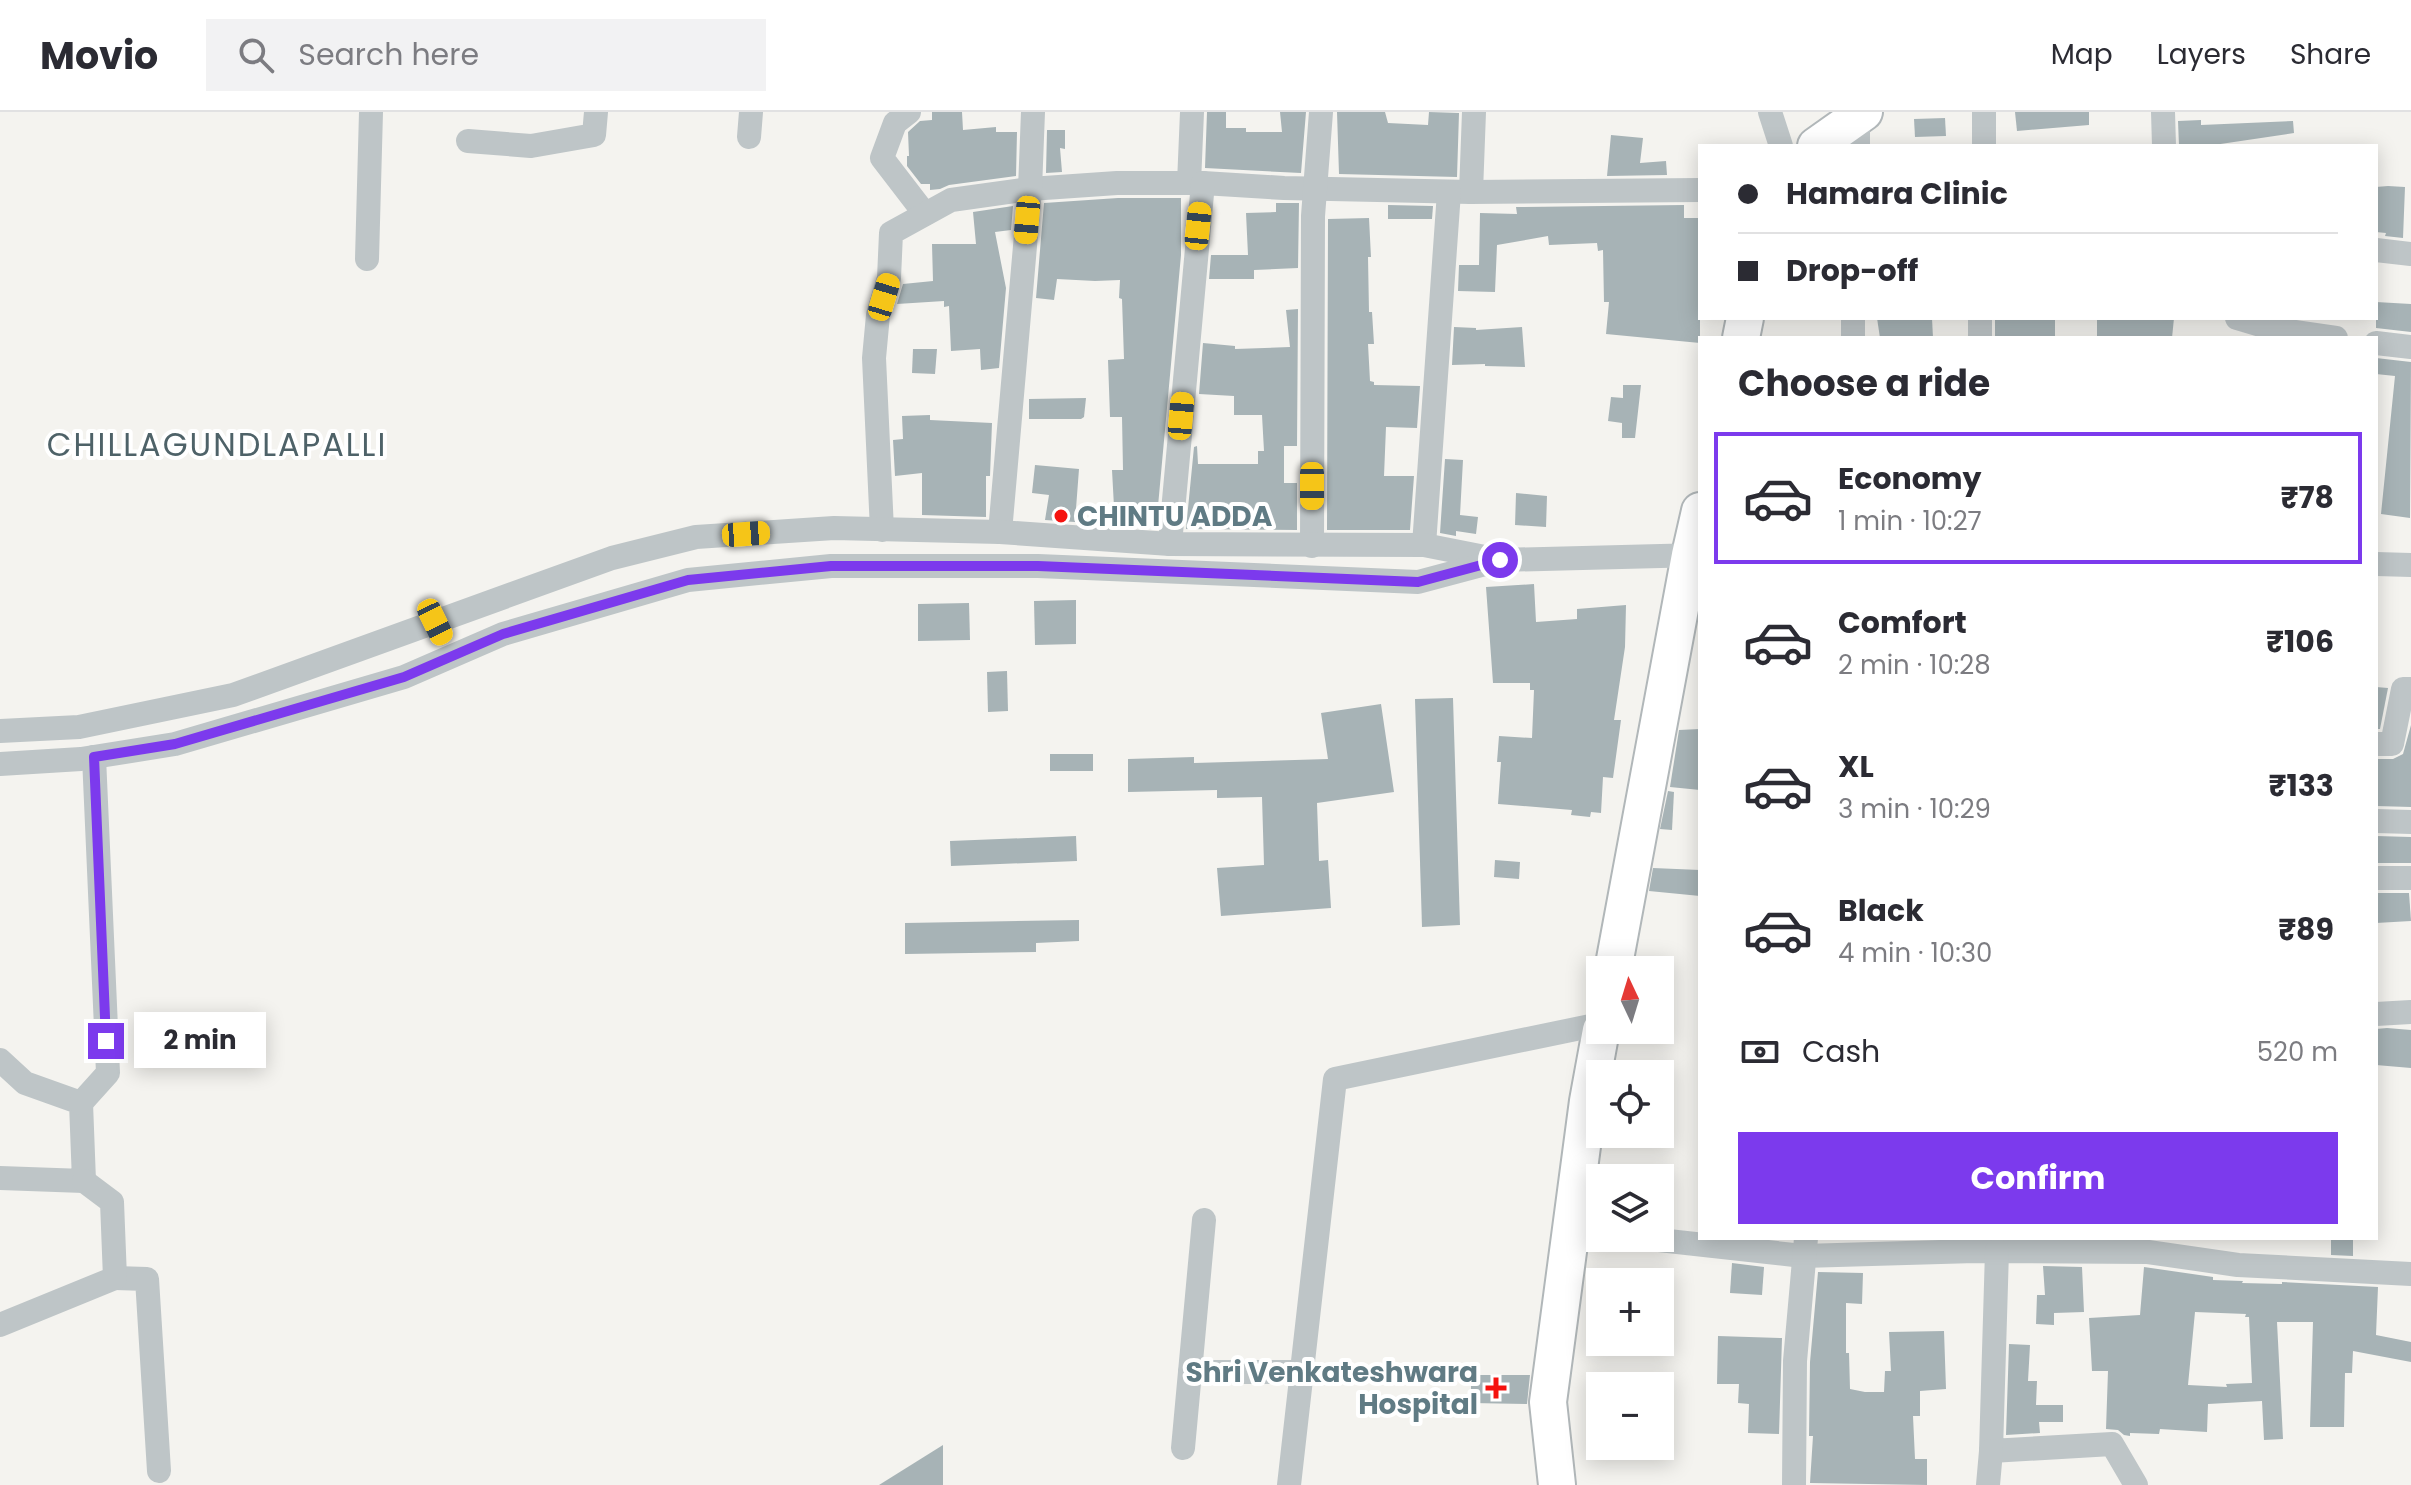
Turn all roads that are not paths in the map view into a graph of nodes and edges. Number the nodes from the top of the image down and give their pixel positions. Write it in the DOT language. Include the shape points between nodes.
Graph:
graph roads {
  1 [pos="371,112"];
  2 [pos="596,112"];
  3 [pos="751,112"];
  4 [pos="909,112"];
  5 [pos="1033,112"];
  6 [pos="1192,112"];
  7 [pos="1321,112"];
  8 [pos="1474,112"];
  9 [pos="1770,112"];
  10 [pos="1984,112"];
  11 [pos="2163,112"];
  12 [pos="1860,125"];
  13 [pos="749,137"];
  14 [pos="468,141"];
  15 [pos="1780,144"];
  16 [pos="1820,144"];
  17 [pos="1984,144"];
  18 [pos="2164,144"];
  19 [pos="1196,183"];
  20 [pos="1030,189"];
  21 [pos="1315,189"];
  22 [pos="1698,190"];
  23 [pos="1460,192"];
  24 [pos="925,214"];
  25 [pos="2378,250"];
  26 [pos="2411,254"];
  27 [pos="367,259"];
  28 [pos="2244,320"];
  29 [pos="2322,336"];
  30 [pos="2378,343"];
  31 [pos="2411,347"];
  32 [pos="1698,529"];
  33 [pos="882,530"];
  34 [pos="916,530"];
  35 [pos="1000,532"];
  36 [pos="682,541"];
  37 [pos="1170,544"];
  38 [pos="1424,545"];
  39 [pos="1312,546"];
  40 [pos="1695,555"];
  41 [pos="1500,560"];
  42 [pos="2378,564"];
  43 [pos="2411,565"];
  44 [pos="918,566"];
  45 [pos="688,580"];
  46 [pos="435,622"];
  47 [pos="452,656"];
  48 [pos="2411,689"];
  49 [pos="0,731"];
  50 [pos="2378,744"];
  51 [pos="94,757"];
  52 [pos="0,764"];
  53 [pos="2378,821"];
  54 [pos="2411,822"];
  55 [pos="2378,878"];
  56 [pos="2411,878"];
  57 [pos="1616,956"];
  58 [pos="2411,1012"];
  59 [pos="2378,1014"];
  60 [pos="1586,1030"];
  61 [pos="1598,1044"];
  62 [pos="0,1060"];
  63 [pos="81,1103"];
  64 [pos="0,1178"];
  65 [pos="84,1181"];
  66 [pos="1204,1220"];
  67 [pos="1585,1232"];
  68 [pos="1674,1240"];
  69 [pos="1805,1247"];
  70 [pos="1983,1247"];
  71 [pos="2411,1274"];
  72 [pos="115,1278"];
  73 [pos="0,1325"];
  74 [pos="1190,1372"];
  75 [pos="1301,1372"];
  76 [pos="1183,1448"];
  77 [pos="1991,1451"];
  78 [pos="159,1471"];
  79 [pos="1289,1485"];
  80 [pos="1557,1485"];
  81 [pos="1794,1485"];
  82 [pos="1988,1485"];
  83 [pos="2136,1485"];
  1 -- 27 [label="street"];
  2 -- 14 [label="street" via="594,135 531,146"];
  3 -- 13 [label="street"];
  4 -- 24 [label="street" via="895,123 882,158"];
  5 -- 20 [label="street"];
  6 -- 19 [label="street"];
  7 -- 21 [label="street"];
  8 -- 23 [label="street"];
  9 -- 15 [label="street"];
  10 -- 17 [label="street"];
  11 -- 18 [label="street"];
  12 -- 16 [label="highway"];
  19 -- 20 [label="street"];
  19 -- 21 [label="street"];
  19 -- 37 [label="street"];
  20 -- 24 [label="street" via="951,200"];
  20 -- 35 [label="street"];
  21 -- 23 [label="street"];
  21 -- 39 [label="street"];
  22 -- 23 [label="street"];
  23 -- 38 [label="street"];
  24 -- 33 [label="street" via="891,233 889,278 878,315 874,358"];
  25 -- 26 [label="street"];
  28 -- 29 [label="street"];
  30 -- 31 [label="street"];
  32 -- 40 [label="highway"];
  33 -- 34 [label="street"];
  33 -- 36 [label="street" via="834,528"];
  34 -- 35 [label="street"];
  34 -- 44 [label="street"];
  35 -- 37 [label="street"];
  36 -- 45 [label="street"];
  36 -- 46 [label="street" via="612,558"];
  37 -- 39 [label="street"];
  38 -- 39 [label="street"];
  38 -- 41 [label="street"];
  40 -- 41 [label="street"];
  40 -- 57 [label="highway"];
  41 -- 44 [label="street" via="1418,582"];
  42 -- 43 [label="street"];
  44 -- 45 [label="street" via="831,566"];
  45 -- 47 [label="street" via="503,634"];
  46 -- 47 [label="street"];
  46 -- 49 [label="street" via="233,695 79,727"];
  47 -- 51 [label="street" via="404,677 175,744"];
  48 -- 50 [label="street" via="2403,689 2392,744"];
  51 -- 52 [label="street"];
  51 -- 63 [label="street" via="108,1073"];
  53 -- 54 [label="street"];
  55 -- 56 [label="street"];
  58 -- 59 [label="street"];
  60 -- 75 [label="street" via="1335,1079"];
  61 -- 67 [label="highway" via="1588,1101"];
  62 -- 63 [label="street" via="25,1083"];
  63 -- 65 [label="street"];
  64 -- 65 [label="street"];
  65 -- 72 [label="street" via="112,1202"];
  66 -- 74 [label="street"];
  67 -- 80 [label="highway" via="1548,1402"];
  68 -- 69 [label="street"];
  69 -- 70 [label="street"];
  69 -- 81 [label="street" via="1795,1361"];
  70 -- 71 [label="street" via="2148,1252 2238,1265"];
  70 -- 77 [label="street"];
  72 -- 73 [label="street"];
  72 -- 78 [label="street" via="147,1279"];
  74 -- 75 [label="street"];
  74 -- 76 [label="street"];
  75 -- 79 [label="street"];
  77 -- 82 [label="street"];
  77 -- 83 [label="street" via="2112,1444"];
}
